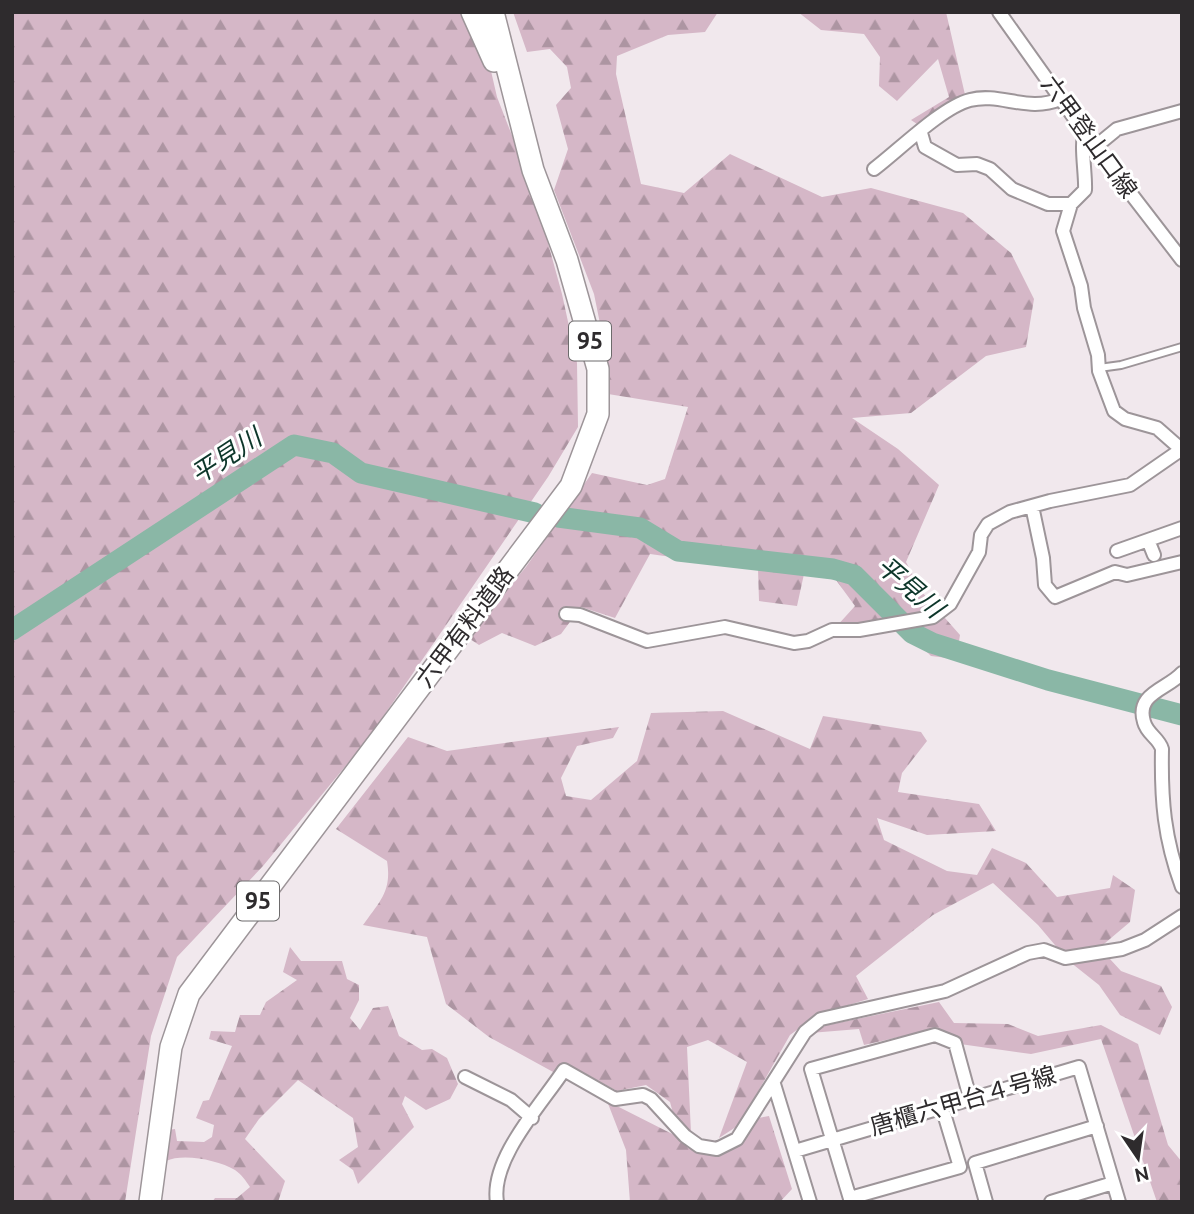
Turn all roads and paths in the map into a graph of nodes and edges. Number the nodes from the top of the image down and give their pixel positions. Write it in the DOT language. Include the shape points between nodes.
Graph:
graph roads {
  1 [pos="472,12"];
  2 [pos="493,12"];
  3 [pos="999,12"];
  4 [pos="1060,99"];
  5 [pos="1182,111"];
  6 [pos="517,114"];
  7 [pos="921,133"];
  8 [pos="1085,134"];
  9 [pos="1094,147"];
  10 [pos="874,169"];
  11 [pos="1071,204"];
  12 [pos="1182,260"];
  13 [pos="1182,347"];
  14 [pos="1099,368"];
  15 [pos="1182,450"];
  16 [pos="1032,506"];
  17 [pos="1182,528"];
  18 [pos="1148,540"];
  19 [pos="1117,551"];
  20 [pos="1154,555"];
  21 [pos="1182,562"];
  22 [pos="566,614"];
  23 [pos="1182,674"];
  24 [pos="1182,887"];
  25 [pos="1182,916"];
  26 [pos="465,1077"];
  27 [pos="774,1084"];
  28 [pos="970,1098"];
  29 [pos="942,1107"];
  30 [pos="532,1118"];
  31 [pos="1097,1126"];
  32 [pos="832,1139"];
  33 [pos="795,1151"];
  34 [pos="1113,1183"];
  35 [pos="850,1200"];
  36 [pos="150,1202"];
  37 [pos="498,1202"];
  38 [pos="810,1202"];
  39 [pos="986,1202"];
  40 [pos="1051,1202"];
  41 [pos="1119,1202"];
  1 -- 6 [label="main road, 95"];
  2 -- 6 [label="main road, 六甲有料道路 / 95"];
  3 -- 4 [label="street, 六甲登山口線"];
  4 -- 7 [label="street" via="1043,106 970,100 936,118"];
  4 -- 8 [label="street, 六甲登山口線"];
  5 -- 9 [label="street" via="1117,129"];
  6 -- 36 [label="main road, 六甲有料道路 / 95" via="598,369 598,414 571,486 189,994 171,1046"];
  7 -- 10 [label="street"];
  7 -- 11 [label="street" via="925,147 957,165 990,169 1012,190 1048,204"];
  8 -- 9 [label="street, 六甲登山口線"];
  8 -- 11 [label="street" via="1081,141 1087,166 1085,190"];
  9 -- 12 [label="street, 六甲登山口線"];
  11 -- 14 [label="street" via="1065,239 1082,286"];
  13 -- 14 [label="lane"];
  14 -- 15 [label="street" via="1114,411 1157,428"];
  15 -- 16 [label="street" via="1130,485"];
  16 -- 21 [label="street" via="1045,585 1055,597 1115,572 1127,575"];
  16 -- 22 [label="street" via="988,524 979,552 950,604 933,617 832,630 794,643 725,627 647,641"];
  17 -- 18 [label="street"];
  18 -- 19 [label="street"];
  18 -- 20 [label="street"];
  23 -- 24 [label="street" via="1144,706 1144,722 1162,749 1164,824"];
  25 -- 27 [label="street" via="1122,949 1065,957 1044,950 1028,953 944,991 821,1019 805,1032"];
  26 -- 30 [label="street" via="511,1100"];
  27 -- 30 [label="street" via="737,1139 717,1149 699,1146 685,1136 651,1099 643,1095 615,1099 564,1070"];
  27 -- 33 [label="street"];
  28 -- 29 [label="street, 唐櫃六甲台４号線"];
  28 -- 31 [label="street, 唐櫃六甲台４号線" via="1079,1066"];
  28 -- 32 [label="street" via="955,1043 935,1035 811,1069"];
  29 -- 32 [label="street, 唐櫃六甲台４号線"];
  29 -- 35 [label="street" via="960,1167"];
  30 -- 37 [label="street" via="503,1159"];
  31 -- 34 [label="street, 唐櫃六甲台４号線"];
  31 -- 39 [label="street" via="975,1163"];
  32 -- 33 [label="street, 唐櫃六甲台４号線"];
  32 -- 35 [label="street"];
  33 -- 38 [label="street"];
  34 -- 40 [label="street"];
  34 -- 41 [label="street, 唐櫃六甲台４号線"];
}
